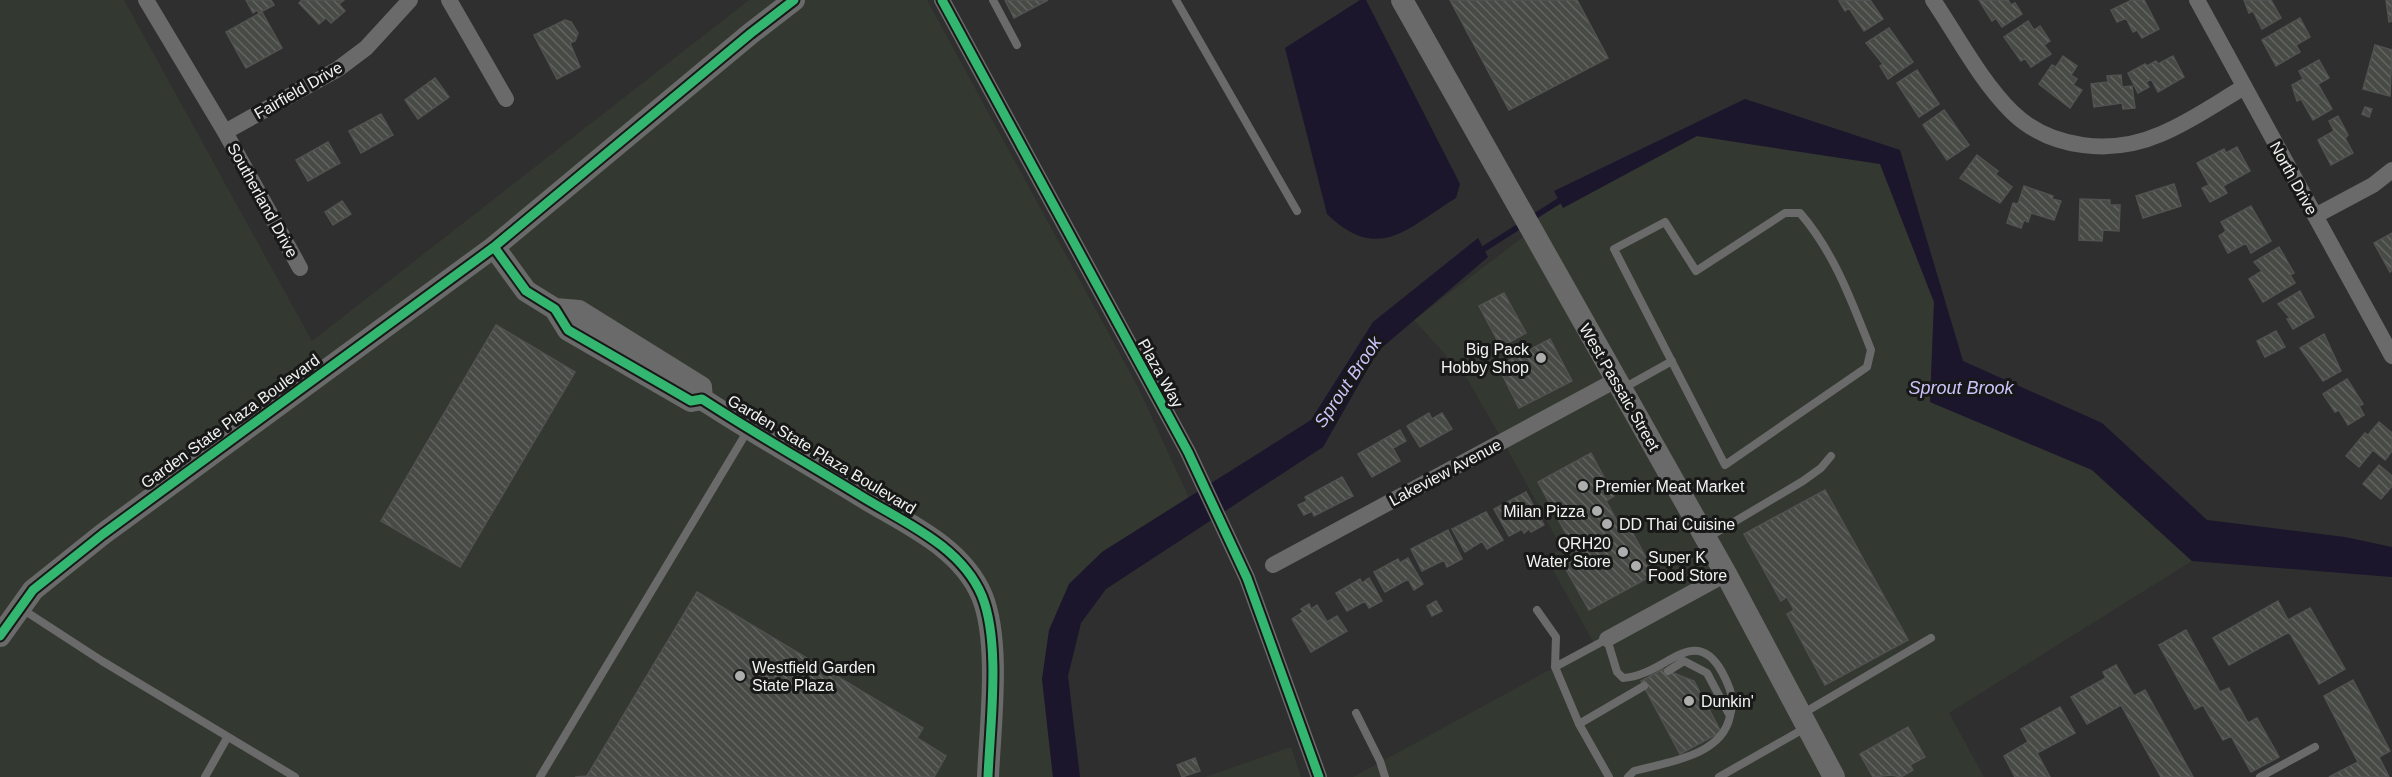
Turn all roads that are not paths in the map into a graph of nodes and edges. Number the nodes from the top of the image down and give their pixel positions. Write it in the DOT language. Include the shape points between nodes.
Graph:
graph roads {
  1 [pos="146,0"];
  2 [pos="410,0"];
  3 [pos="449,0"];
  4 [pos="794,0"];
  5 [pos="993,0"];
  6 [pos="1176,0"];
  7 [pos="1402,0"];
  8 [pos="1933,0"];
  9 [pos="2197,0"];
  10 [pos="940,3"];
  11 [pos="1017,45"];
  12 [pos="2244,87"];
  13 [pos="506,99"];
  14 [pos="225,132"];
  15 [pos="2392,170"];
  16 [pos="1297,211"];
  17 [pos="2315,216"];
  18 [pos="494,247"];
  19 [pos="300,268"];
  20 [pos="2392,356"];
  21 [pos="1672,361"];
  22 [pos="1619,385"];
  23 [pos="748,428"];
  24 [pos="1831,456"];
  25 [pos="1706,539"];
  26 [pos="1273,565"];
  27 [pos="1726,574"];
  28 [pos="19,607"];
  29 [pos="1537,610"];
  30 [pos="0,636"];
  31 [pos="1931,638"];
  32 [pos="1607,639"];
  33 [pos="1555,667"];
  34 [pos="1668,670"];
  35 [pos="1623,678"];
  36 [pos="1356,713"];
  37 [pos="1730,716"];
  38 [pos="1804,721"];
  39 [pos="1580,724"];
  40 [pos="227,738"];
  41 [pos="2315,747"];
  42 [pos="205,777"];
  43 [pos="295,777"];
  44 [pos="540,777"];
  45 [pos="988,777"];
  46 [pos="1319,777"];
  47 [pos="1385,777"];
  48 [pos="1609,777"];
  49 [pos="1628,777"];
  50 [pos="1719,777"];
  51 [pos="1834,777"];
  52 [pos="2260,777"];
  1 -- 14 [label="street"];
  2 -- 14 [label="street, Fairfield Drive" via="366,48 338,69"];
  3 -- 13 [label="street"];
  4 -- 18 [label="street, Garden State Plaza Boulevard"];
  5 -- 11 [label="lane"];
  6 -- 16 [label="lane"];
  7 -- 22 [label="street, West Passaic Street"];
  8 -- 12 [label="street" via="1998,97 2037,130 2063,141 2089,147 2138,143 2162,134"];
  9 -- 12 [label="street, North Drive"];
  10 -- 46 [label="street, Plaza Way" via="1197,473 1237,556"];
  12 -- 17 [label="street, North Drive"];
  14 -- 19 [label="street, Southerland Drive"];
  15 -- 17 [label="street" via="2373,185"];
  17 -- 20 [label="street, North Drive"];
  18 -- 23 [label="street, Garden State Plaza Boulevard" via="526,291 555,309 568,330 691,401 702,399"];
  18 -- 28 [label="street, Garden State Plaza Boulevard" via="112,527 40,584"];
  21 -- 21 [label="lane" via="1725,465 1867,367 1871,350 1846,288 1816,232 1800,213 1785,213 1696,271 1665,222 1614,249"];
  21 -- 22 [label="lane"];
  22 -- 25 [label="street, West Passaic Street"];
  22 -- 26 [label="street, Lakeview Avenue"];
  23 -- 44 [label="lane"];
  23 -- 45 [label="street, Garden State Plaza Boulevard" via="917,530 955,556 973,578 982,597 991,638"];
  24 -- 25 [label="lane" via="1803,481"];
  25 -- 27 [label="street, West Passaic Street"];
  27 -- 32 [label="street"];
  27 -- 38 [label="street, West Passaic Street"];
  28 -- 30 [label="street, Garden State Plaza Boulevard"];
  28 -- 40 [label="lane"];
  29 -- 33 [label="lane" via="1556,638"];
  31 -- 38 [label="lane"];
  32 -- 33 [label="lane"];
  32 -- 35 [label="lane" via="1617,672"];
  33 -- 39 [label="lane"];
  34 -- 37 [label="lane" via="1684,661 1700,667"];
  35 -- 37 [label="lane" via="1638,677 1691,650 1702,650 1713,657 1730,687"];
  35 -- 39 [label="lane" via="1642,687"];
  36 -- 47 [label="lane"];
  37 -- 49 [label="lane" via="1723,735 1702,750 1634,771"];
  38 -- 50 [label="lane"];
  38 -- 51 [label="street, West Passaic Street"];
  39 -- 48 [label="lane"];
  40 -- 42 [label="lane"];
  40 -- 43 [label="lane"];
  41 -- 52 [label="lane"];
}
